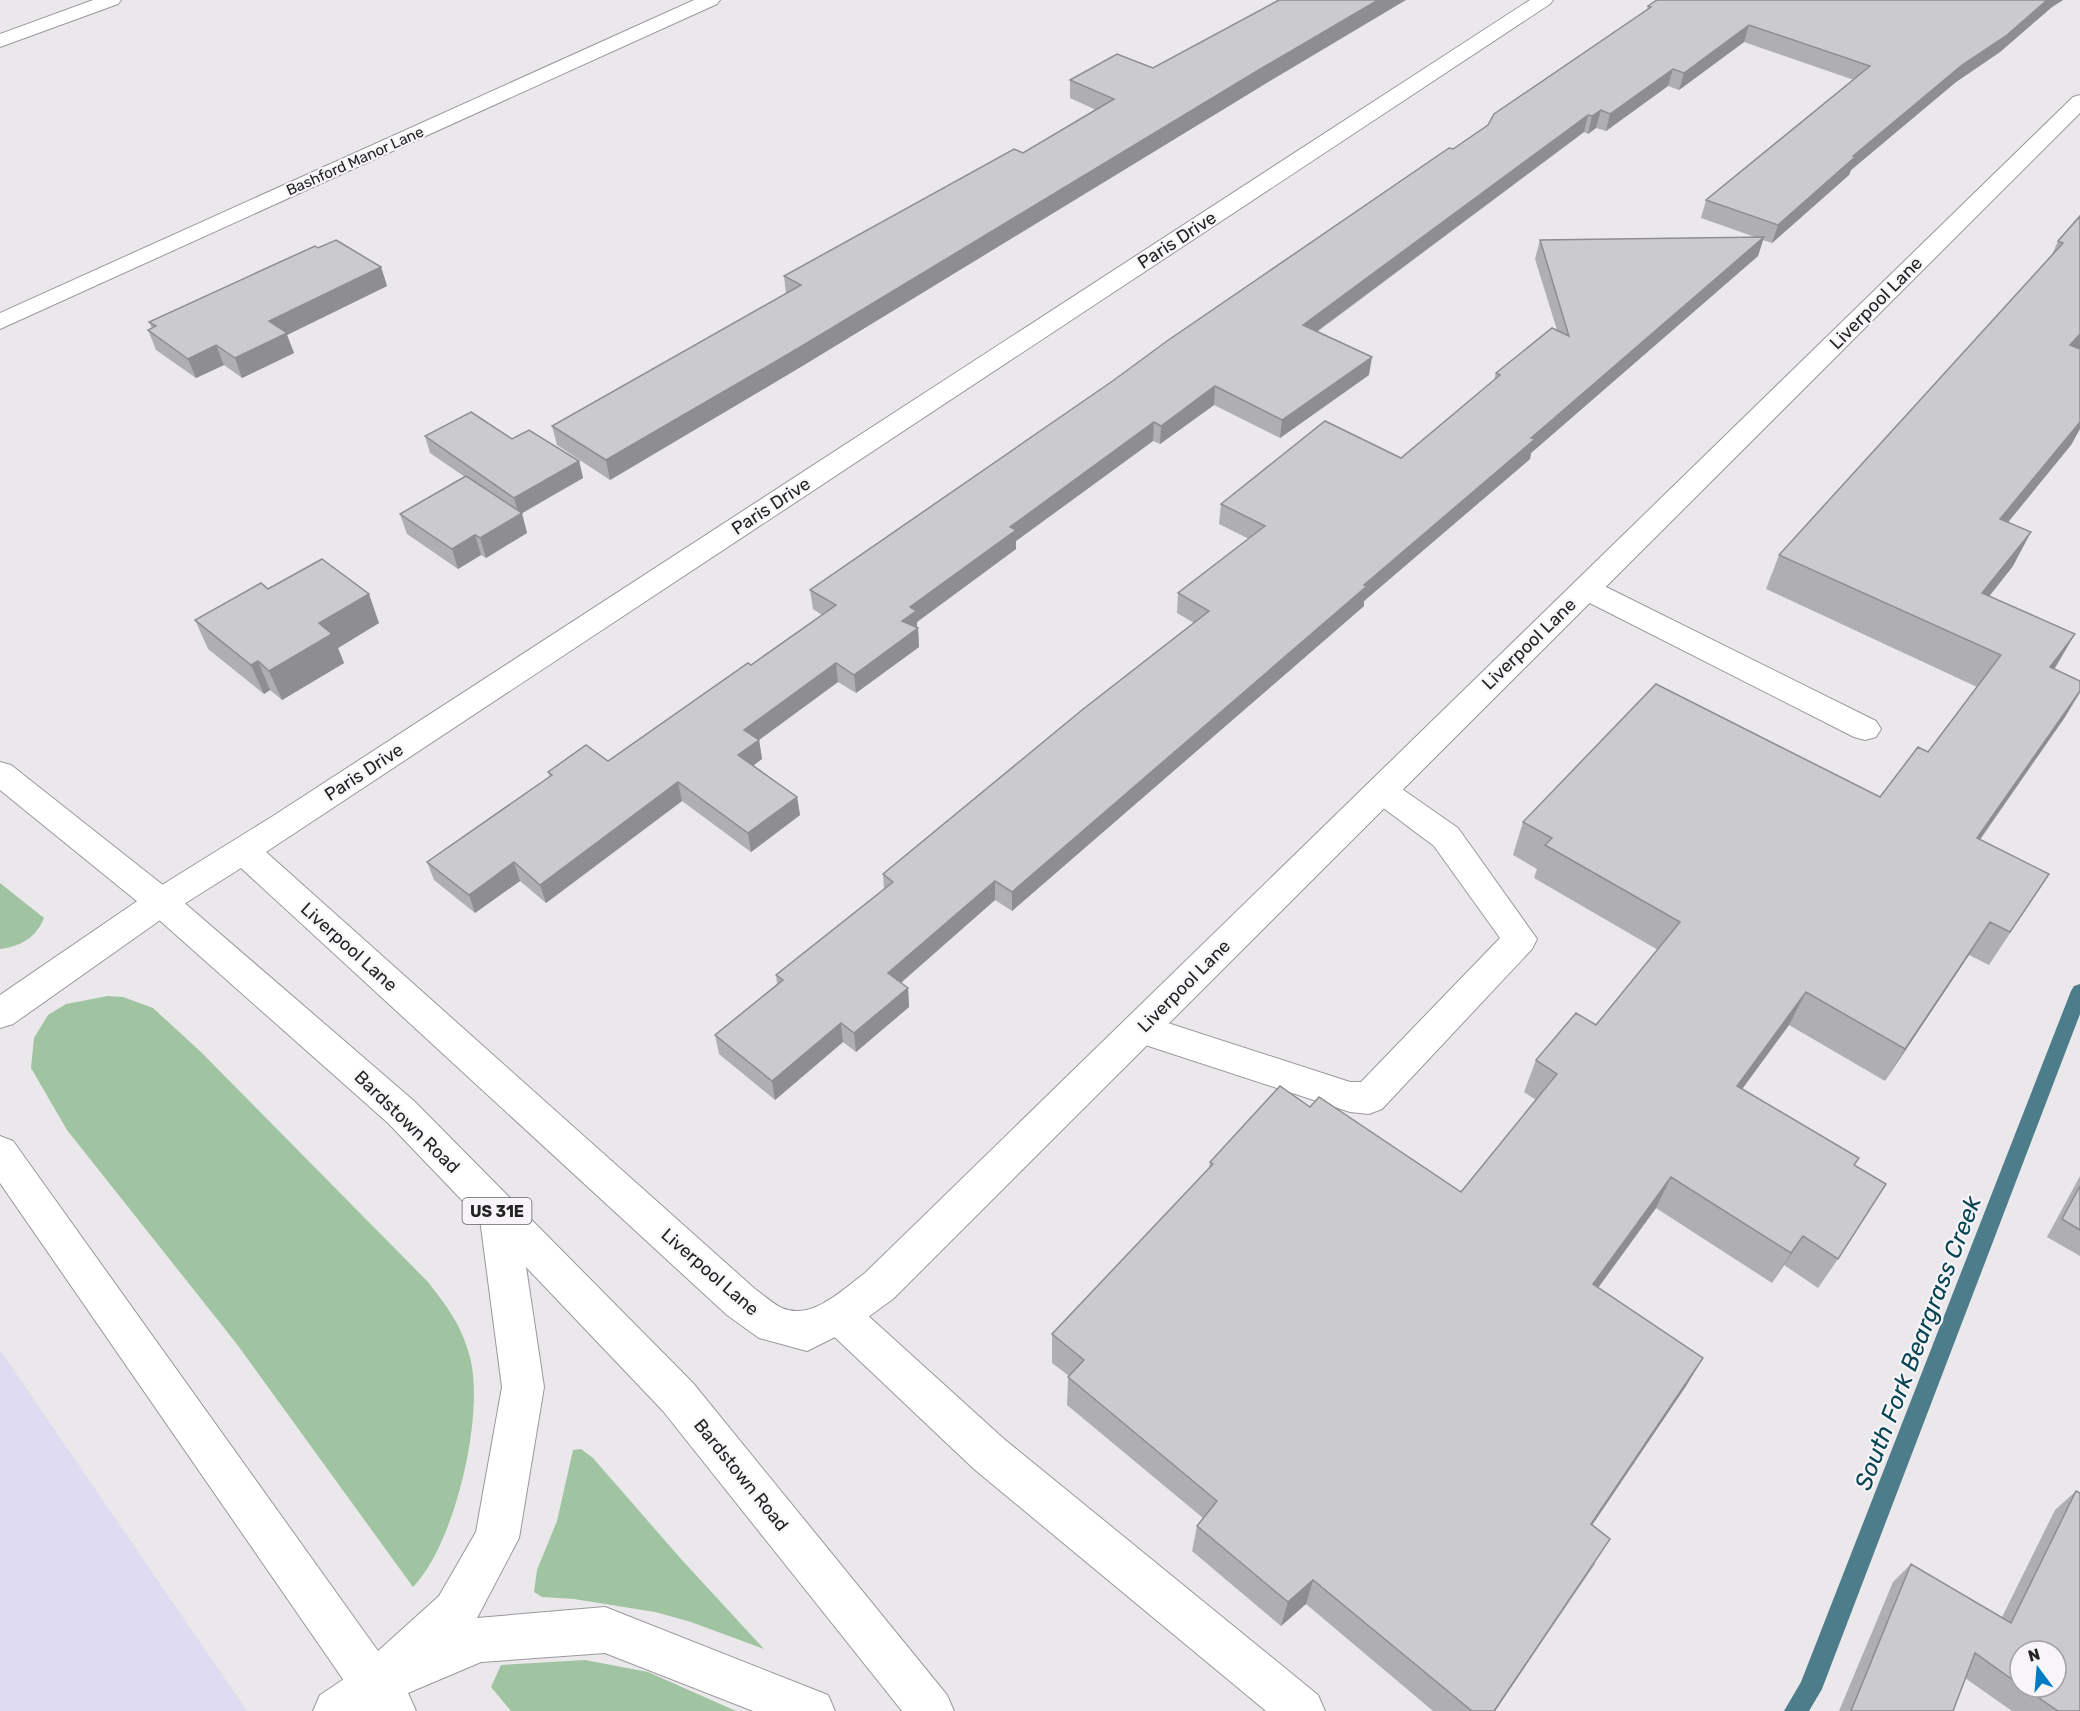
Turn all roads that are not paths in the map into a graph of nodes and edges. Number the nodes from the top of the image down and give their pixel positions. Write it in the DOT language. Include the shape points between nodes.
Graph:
graph roads {
  1 [pos="111,0"];
  2 [pos="710,0"];
  3 [pos="1543,0"];
  4 [pos="0,41"];
  5 [pos="2080,101"];
  6 [pos="0,322"];
  7 [pos="1586,589"];
  8 [pos="1865,729"];
  9 [pos="0,773"];
  10 [pos="1381,790"];
  11 [pos="243,851"];
  12 [pos="161,902"];
  13 [pos="0,1014"];
  14 [pos="1140,1029"];
  15 [pos="0,1152"];
  16 [pos="498,1212"];
  17 [pos="839,1315"];
  18 [pos="384,1698"];
  19 [pos="336,1711"];
  20 [pos="812,1711"];
  21 [pos="931,1711"];
  22 [pos="1302,1711"];
  1 -- 4 [label="street"];
  2 -- 6 [label="street, Bashford Manor Lane"];
  3 -- 11 [label="street, Paris Drive"];
  5 -- 7 [label="street, Liverpool Lane"];
  7 -- 8 [label="street"];
  7 -- 10 [label="street, Liverpool Lane"];
  9 -- 12 [label="street, Bardstown Road / US 31E"];
  10 -- 14 [label="street, Liverpool Lane"];
  10 -- 14 [label="street" via="1446,837 1520,939 1369,1098 1350,1097"];
  11 -- 12 [label="street, Paris Drive"];
  11 -- 17 [label="street, Liverpool Lane" via="741,1302 772,1325 807,1332"];
  12 -- 13 [label="street, Paris Drive"];
  12 -- 16 [label="street, Bardstown Road / US 31E" via="401,1112"];
  14 -- 17 [label="street, Liverpool Lane" via="879,1286"];
  15 -- 18 [label="street"];
  16 -- 18 [label="street" via="523,1387 497,1538 455,1612"];
  16 -- 21 [label="street, Bardstown Road / US 31E" via="678,1397"];
  17 -- 22 [label="street" via="989,1454"];
  18 -- 19 [label="street"];
  18 -- 20 [label="street" via="480,1639 605,1630"];
}
